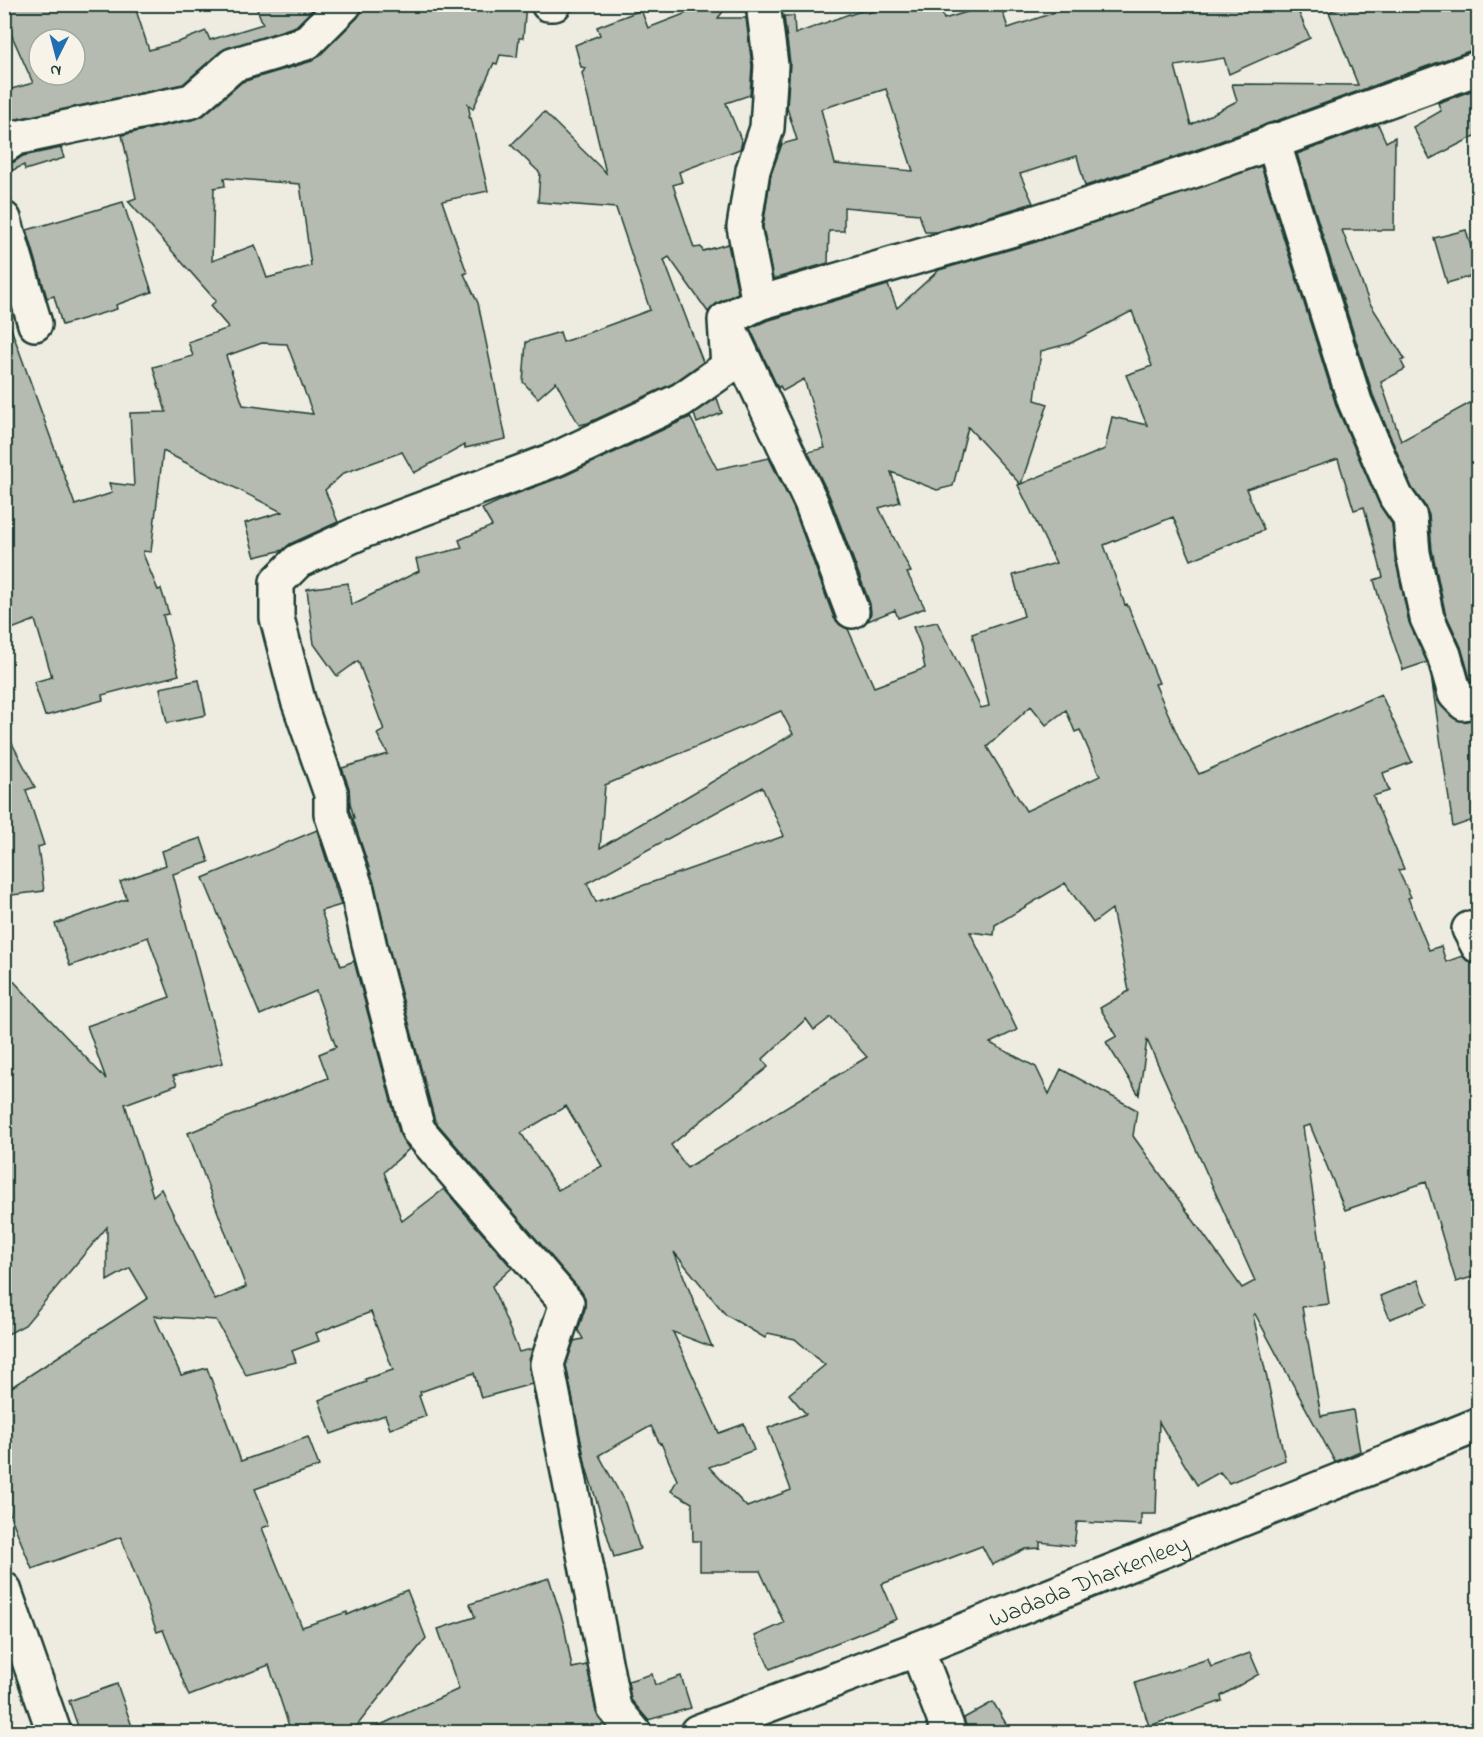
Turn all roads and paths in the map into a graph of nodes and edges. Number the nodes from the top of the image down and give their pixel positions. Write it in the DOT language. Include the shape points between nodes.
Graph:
graph roads {
  1 [pos="345,4"];
  2 [pos="548,4"];
  3 [pos="554,4"];
  4 [pos="763,4"];
  5 [pos="1479,68"];
  6 [pos="1274,141"];
  7 [pos="4,146"];
  8 [pos="4,219"];
  9 [pos="759,303"];
  10 [pos="725,320"];
  11 [pos="36,324"];
  12 [pos="852,610"];
  13 [pos="1479,699"];
  14 [pos="1479,1425"];
  15 [pos="4,1589"];
  16 [pos="917,1650"];
  17 [pos="54,1732"];
  18 [pos="634,1732"];
  19 [pos="701,1732"];
  20 [pos="949,1732"];
  1 -- 7 [label="street" via="306,43 233,65 192,101 16,138"];
  2 -- 3 [label="street"];
  4 -- 9 [label="street" via="771,65 767,128 753,170 744,227"];
  5 -- 6 [label="street"];
  6 -- 9 [label="street" via="1030,224"];
  6 -- 13 [label="street" via="1355,402 1396,497 1410,518 1421,593 1455,694 1464,703"];
  8 -- 11 [label="street"];
  9 -- 10 [label="street"];
  10 -- 12 [label="street" via="811,502"];
  10 -- 18 [label="street" via="728,367 681,400 556,459 363,531 298,561 277,582 277,618 297,700 331,794 331,813 357,890 418,1130 567,1303 547,1364 614,1708"];
  14 -- 16 [label="street, Wadada Dharkenleey"];
  15 -- 17 [label="street"];
  16 -- 19 [label="street, Wadada Dharkenleey"];
  16 -- 20 [label="street"];
}
